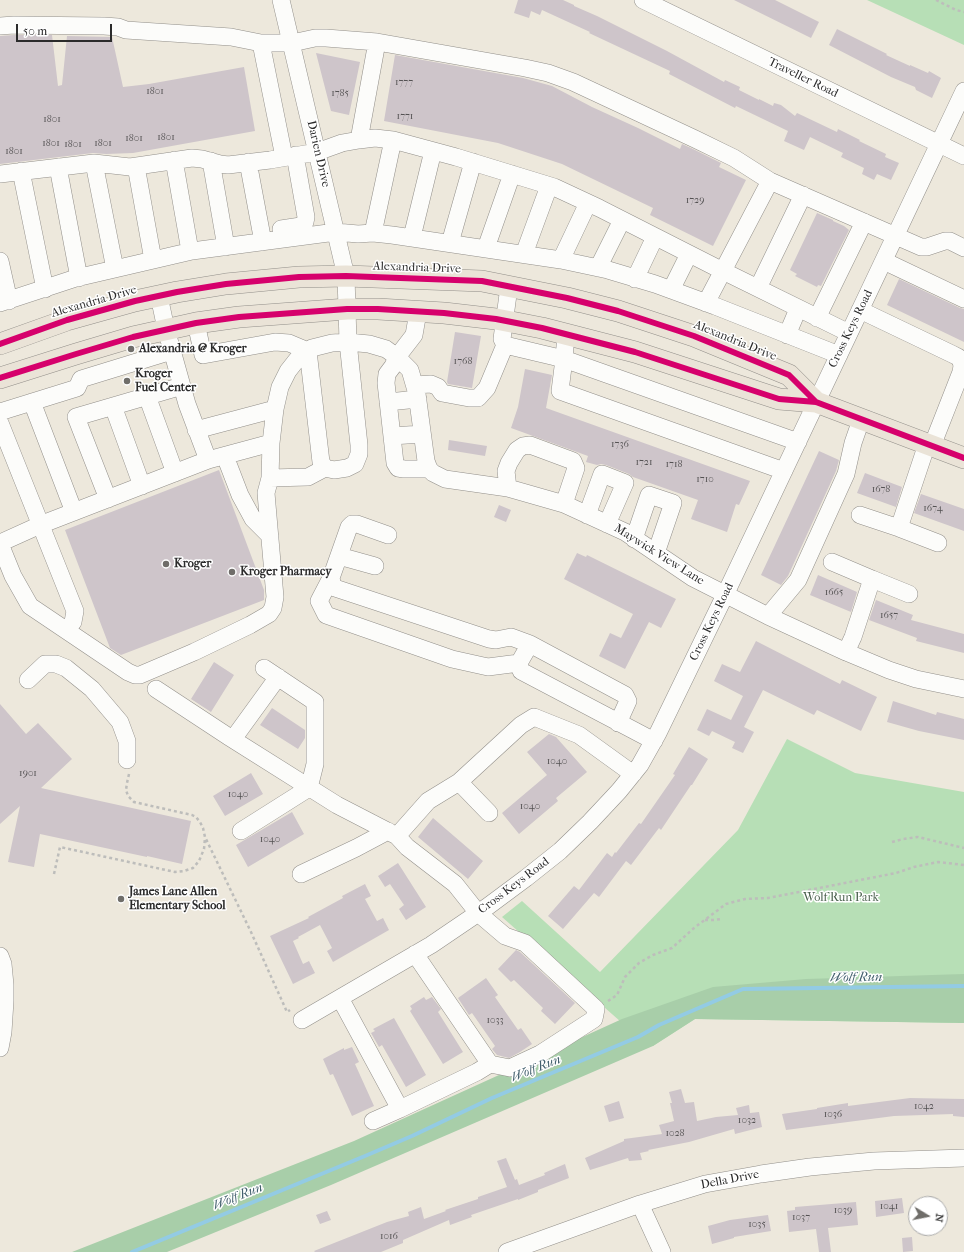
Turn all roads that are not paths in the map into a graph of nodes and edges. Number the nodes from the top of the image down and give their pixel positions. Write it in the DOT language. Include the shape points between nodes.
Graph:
graph roads {
  1 [pos="281,0"];
  2 [pos="643,0"];
  3 [pos="0,26"];
  4 [pos="377,42"];
  5 [pos="261,44"];
  6 [pos="292,44"];
  7 [pos="964,91"];
  8 [pos="359,140"];
  9 [pos="393,140"];
  10 [pos="939,144"];
  11 [pos="433,151"];
  12 [pos="317,152"];
  13 [pos="290,156"];
  14 [pos="964,156"];
  15 [pos="174,160"];
  16 [pos="211,161"];
  17 [pos="248,162"];
  18 [pos="473,162"];
  19 [pos="94,163"];
  20 [pos="136,166"];
  21 [pos="58,167"];
  22 [pos="21,171"];
  23 [pos="0,174"];
  24 [pos="512,174"];
  25 [pos="770,181"];
  26 [pos="549,186"];
  27 [pos="803,195"];
  28 [pos="588,203"];
  29 [pos="622,220"];
  30 [pos="864,222"];
  31 [pos="336,232"];
  32 [pos="373,233"];
  33 [pos="896,236"];
  34 [pos="262,237"];
  35 [pos="412,237"];
  36 [pos="655,237"];
  37 [pos="450,243"];
  38 [pos="226,246"];
  39 [pos="486,248"];
  40 [pos="964,248"];
  41 [pos="190,251"];
  42 [pos="524,254"];
  43 [pos="689,254"];
  44 [pos="153,260"];
  45 [pos="561,260"];
  46 [pos="0,261"];
  47 [pos="884,261"];
  48 [pos="598,268"];
  49 [pos="115,269"];
  50 [pos="723,271"];
  51 [pos="346,276"];
  52 [pos="79,278"];
  53 [pos="635,278"];
  54 [pos="509,287"];
  55 [pos="758,288"];
  56 [pos="45,289"];
  57 [pos="671,290"];
  58 [pos="159,296"];
  59 [pos="964,299"];
  60 [pos="4,302"];
  61 [pos="706,302"];
  62 [pos="798,308"];
  63 [pos="347,309"];
  64 [pos="860,310"];
  65 [pos="418,312"];
  66 [pos="817,318"];
  67 [pos="504,321"];
  68 [pos="196,323"];
  69 [pos="166,329"];
  70 [pos="849,333"];
  71 [pos="566,334"];
  72 [pos="787,335"];
  73 [pos="348,342"];
  74 [pos="0,344"];
  75 [pos="505,345"];
  76 [pos="172,351"];
  77 [pos="308,351"];
  78 [pos="838,355"];
  79 [pos="397,358"];
  80 [pos="564,359"];
  81 [pos="0,378"];
  82 [pos="182,386"];
  83 [pos="67,392"];
  84 [pos="417,392"];
  85 [pos="147,396"];
  86 [pos="32,402"];
  87 [pos="388,402"];
  88 [pos="816,402"];
  89 [pos="113,406"];
  90 [pos="275,409"];
  91 [pos="0,413"];
  92 [pos="76,418"];
  93 [pos="861,420"];
  94 [pos="0,423"];
  95 [pos="196,430"];
  96 [pos="422,434"];
  97 [pos="392,436"];
  98 [pos="798,442"];
  99 [pos="271,443"];
  100 [pos="930,445"];
  101 [pos="225,456"];
  102 [pos="964,458"];
  103 [pos="208,460"];
  104 [pos="325,468"];
  105 [pos="429,469"];
  106 [pos="784,471"];
  107 [pos="175,473"];
  108 [pos="270,478"];
  109 [pos="142,486"];
  110 [pos="508,488"];
  111 [pos="108,499"];
  112 [pos="564,504"];
  113 [pos="74,512"];
  114 [pos="587,515"];
  115 [pos="860,515"];
  116 [pos="607,524"];
  117 [pos="40,525"];
  118 [pos="899,528"];
  119 [pos="388,535"];
  120 [pos="270,536"];
  121 [pos="634,538"];
  122 [pos="938,543"];
  123 [pos="0,544"];
  124 [pos="656,553"];
  125 [pos="339,556"];
  126 [pos="832,562"];
  127 [pos="375,566"];
  128 [pos="6,578"];
  129 [pos="331,578"];
  130 [pos="872,578"];
  131 [pos="909,594"];
  132 [pos="725,595"];
  133 [pos="768,616"];
  134 [pos="66,630"];
  135 [pos="530,644"];
  136 [pos="846,652"];
  137 [pos="519,663"];
  138 [pos="28,680"];
  139 [pos="156,689"];
  140 [pos="964,689"];
  141 [pos="618,723"];
  142 [pos="232,739"];
  143 [pos="654,741"];
  144 [pos="128,760"];
  145 [pos="632,774"];
  146 [pos="459,782"];
  147 [pos="309,788"];
  148 [pos="489,813"];
  149 [pos="241,831"];
  150 [pos="392,834"];
  151 [pos="301,874"];
  152 [pos="478,913"];
  153 [pos="415,954"];
  154 [pos="0,956"];
  155 [pos="340,998"];
  156 [pos="302,1020"];
  157 [pos="0,1048"];
  158 [pos="490,1064"];
  159 [pos="400,1109"];
  160 [pos="373,1121"];
  161 [pos="964,1158"];
  162 [pos="640,1204"];
  163 [pos="507,1252"];
  164 [pos="662,1252"];
  1 -- 6 [label="street, Darien Drive"];
  2 -- 10 [label="street, Traveller Road"];
  3 -- 5 [label="street" via="104,26 126,30 231,37"];
  4 -- 6 [label="street" via="316,38"];
  4 -- 8 [label="street"];
  4 -- 25 [label="street" via="548,73 573,82 695,139 734,158"];
  5 -- 6 [label="street"];
  5 -- 13 [label="street"];
  6 -- 12 [label="street, Darien Drive"];
  7 -- 10 [label="street, Cross Keys Road"];
  8 -- 9 [label="street"];
  8 -- 12 [label="street"];
  9 -- 11 [label="street"];
  9 -- 32 [label="street"];
  10 -- 14 [label="street, Traveller Road"];
  10 -- 33 [label="street, Cross Keys Road"];
  11 -- 18 [label="street"];
  11 -- 35 [label="street"];
  12 -- 13 [label="street"];
  12 -- 31 [label="street, Darien Drive"];
  13 -- 17 [label="street"];
  13 -- 34 [label="street" via="306,217 305,222 301,226"];
  15 -- 16 [label="street" via="202,158"];
  15 -- 20 [label="street"];
  15 -- 41 [label="street"];
  16 -- 17 [label="street" via="228,165"];
  16 -- 38 [label="street"];
  17 -- 34 [label="street"];
  18 -- 24 [label="street"];
  18 -- 37 [label="street"];
  19 -- 20 [label="street"];
  19 -- 21 [label="street"];
  19 -- 49 [label="street"];
  20 -- 44 [label="street"];
  21 -- 22 [label="street"];
  21 -- 52 [label="street"];
  22 -- 23 [label="street"];
  22 -- 56 [label="street"];
  24 -- 26 [label="street"];
  24 -- 39 [label="street"];
  25 -- 27 [label="street"];
  25 -- 50 [label="street"];
  26 -- 28 [label="street"];
  26 -- 42 [label="street"];
  27 -- 30 [label="street"];
  27 -- 55 [label="street"];
  28 -- 29 [label="street"];
  28 -- 45 [label="street"];
  29 -- 36 [label="street"];
  29 -- 48 [label="street"];
  30 -- 33 [label="street"];
  30 -- 66 [label="street"];
  31 -- 32 [label="street"];
  31 -- 34 [label="street"];
  31 -- 51 [label="street, Darien Drive"];
  32 -- 35 [label="street"];
  33 -- 40 [label="street" via="921,246 927,247 950,241"];
  33 -- 47 [label="street, Cross Keys Road"];
  34 -- 38 [label="street"];
  35 -- 37 [label="street"];
  36 -- 43 [label="street"];
  36 -- 53 [label="street"];
  37 -- 39 [label="street"];
  38 -- 41 [label="street"];
  39 -- 42 [label="street"];
  41 -- 44 [label="street"];
  42 -- 45 [label="street"];
  43 -- 50 [label="street"];
  43 -- 57 [label="street"];
  44 -- 49 [label="street"];
  45 -- 48 [label="street"];
  46 -- 60 [label="street"];
  47 -- 59 [label="street"];
  47 -- 64 [label="street, Cross Keys Road"];
  48 -- 53 [label="street"];
  49 -- 52 [label="street"];
  50 -- 55 [label="street"];
  50 -- 61 [label="street"];
  51 -- 54 [label="main road, Alexandria Drive" via="482,281"];
  51 -- 58 [label="main road, Alexandria Drive" via="270,279"];
  51 -- 63 [label="street, Darien Drive"];
  52 -- 56 [label="street"];
  53 -- 57 [label="street"];
  54 -- 67 [label="street"];
  54 -- 88 [label="main road, Alexandria Drive" via="618,311 694,336 789,375"];
  55 -- 62 [label="street"];
  56 -- 60 [label="street"];
  57 -- 61 [label="street"];
  58 -- 69 [label="street"];
  58 -- 74 [label="main road, Alexandria Drive" via="67,320"];
  61 -- 72 [label="street"];
  62 -- 66 [label="street"];
  62 -- 72 [label="street"];
  63 -- 65 [label="main road, Alexandria Drive"];
  63 -- 68 [label="main road, Alexandria Drive" via="246,316"];
  63 -- 73 [label="street"];
  64 -- 70 [label="street, Cross Keys Road"];
  64 -- 100 [label="street" via="952,354 961,361 961,372"];
  65 -- 67 [label="main road, Alexandria Drive"];
  65 -- 79 [label="street" via="414,335"];
  66 -- 70 [label="street"];
  67 -- 71 [label="main road, Alexandria Drive"];
  67 -- 75 [label="street" via="502,339"];
  68 -- 69 [label="main road, Alexandria Drive"];
  68 -- 77 [label="street" via="203,355 275,342 289,343"];
  69 -- 76 [label="street"];
  69 -- 81 [label="main road, Alexandria Drive"];
  70 -- 78 [label="street, Cross Keys Road"];
  71 -- 80 [label="street"];
  71 -- 88 [label="main road, Alexandria Drive" via="634,352 779,399"];
  72 -- 78 [label="street"];
  73 -- 77 [label="street" via="332,343"];
  73 -- 79 [label="street" via="379,346"];
  73 -- 104 [label="street" via="359,454 355,464 347,468"];
  75 -- 80 [label="street"];
  75 -- 84 [label="street" via="487,388 478,398 442,393 431,384"];
  76 -- 82 [label="street"];
  76 -- 83 [label="street" via="81,379 77,388"];
  77 -- 90 [label="street" via="299,357 288,371 280,387"];
  77 -- 104 [label="street" via="321,462"];
  78 -- 88 [label="street, Cross Keys Road"];
  79 -- 84 [label="street" via="410,370"];
  79 -- 87 [label="street" via="387,374"];
  80 -- 98 [label="street"];
  80 -- 106 [label="street" via="560,391"];
  82 -- 85 [label="street"];
  82 -- 95 [label="street"];
  83 -- 86 [label="street"];
  83 -- 92 [label="street"];
  84 -- 87 [label="street"];
  84 -- 96 [label="street"];
  85 -- 89 [label="street"];
  85 -- 107 [label="street"];
  86 -- 91 [label="street"];
  86 -- 113 [label="street"];
  87 -- 97 [label="street"];
  88 -- 93 [label="main road, Alexandria Drive"];
  88 -- 98 [label="street, Cross Keys Road"];
  89 -- 92 [label="street"];
  89 -- 109 [label="street"];
  90 -- 95 [label="street"];
  90 -- 99 [label="street"];
  92 -- 111 [label="street"];
  93 -- 100 [label="main road, Alexandria Drive"];
  93 -- 133 [label="street" via="846,474 798,580"];
  94 -- 117 [label="street"];
  95 -- 103 [label="street"];
  96 -- 97 [label="street"];
  96 -- 105 [label="street"];
  97 -- 105 [label="street" via="395,463 398,468"];
  98 -- 106 [label="street, Cross Keys Road"];
  99 -- 101 [label="street"];
  99 -- 108 [label="street"];
  100 -- 102 [label="main road, Alexandria Drive"];
  100 -- 118 [label="street"];
  101 -- 103 [label="street"];
  101 -- 120 [label="street" via="240,495 253,519"];
  103 -- 107 [label="street"];
  104 -- 108 [label="street" via="308,477"];
  105 -- 110 [label="street, Maywick View Lane" via="445,479"];
  106 -- 132 [label="street, Cross Keys Road"];
  107 -- 109 [label="street"];
  108 -- 120 [label="street" via="266,493"];
  109 -- 111 [label="street"];
  110 -- 112 [label="street, Maywick View Lane"];
  110 -- 112 [label="street" via="506,471 509,463 517,450 530,445 573,461 576,468"];
  111 -- 113 [label="street"];
  112 -- 114 [label="street, Maywick View Lane"];
  113 -- 117 [label="street"];
  114 -- 116 [label="street, Maywick View Lane"];
  114 -- 116 [label="street" via="602,474 625,482"];
  115 -- 118 [label="street"];
  116 -- 121 [label="street, Maywick View Lane"];
  117 -- 123 [label="street"];
  117 -- 134 [label="street" via="75,611 73,622"];
  118 -- 122 [label="street"];
  119 -- 125 [label="street" via="352,524"];
  120 -- 134 [label="street" via="275,597 273,608 269,614 250,625 194,652 135,675"];
  121 -- 124 [label="street, Maywick View Lane"];
  121 -- 124 [label="street" via="649,495 673,503"];
  123 -- 128 [label="street"];
  124 -- 132 [label="street, Maywick View Lane" via="693,578"];
  125 -- 127 [label="street"];
  125 -- 129 [label="street"];
  126 -- 130 [label="street"];
  128 -- 134 [label="street" via="30,606"];
  129 -- 135 [label="street" via="335,588 397,609 489,639 511,638"];
  129 -- 137 [label="street" via="319,601 326,615 452,659 488,668"];
  130 -- 131 [label="street"];
  130 -- 136 [label="street"];
  132 -- 133 [label="street, Maywick View Lane"];
  132 -- 143 [label="street, Cross Keys Road"];
  133 -- 136 [label="street, Maywick View Lane"];
  135 -- 137 [label="street"];
  135 -- 141 [label="street" via="625,695 628,701"];
  136 -- 140 [label="street, Maywick View Lane" via="916,679"];
  137 -- 141 [label="street" via="521,671"];
  138 -- 144 [label="street" via="45,664 56,664 66,668 92,689 120,722 127,741"];
  139 -- 142 [label="street"];
  141 -- 143 [label="street"];
  142 -- 147 [label="street"];
  142 -- 147 [label="street" via="271,673 315,702 315,764"];
  143 -- 145 [label="street, Cross Keys Road"];
  145 -- 146 [label="street" via="579,735 534,717 521,725"];
  145 -- 152 [label="street, Cross Keys Road" via="595,817 560,851"];
  146 -- 148 [label="street"];
  146 -- 150 [label="street" via="428,801"];
  147 -- 149 [label="street"];
  147 -- 150 [label="street"];
  150 -- 151 [label="street"];
  150 -- 152 [label="street" via="455,884"];
  152 -- 153 [label="street, Cross Keys Road"];
  152 -- 158 [label="street" via="505,936 525,942 596,1009 594,1019 540,1054 510,1068"];
  153 -- 155 [label="street, Cross Keys Road"];
  153 -- 158 [label="street"];
  154 -- 157 [label="street" via="5,1001"];
  155 -- 156 [label="street, Cross Keys Road"];
  155 -- 159 [label="street"];
  158 -- 159 [label="street"];
  159 -- 160 [label="street"];
  161 -- 162 [label="street, Della Drive" via="874,1161 810,1167 705,1184"];
  162 -- 163 [label="street, Della Drive"];
  162 -- 164 [label="street"];
}
